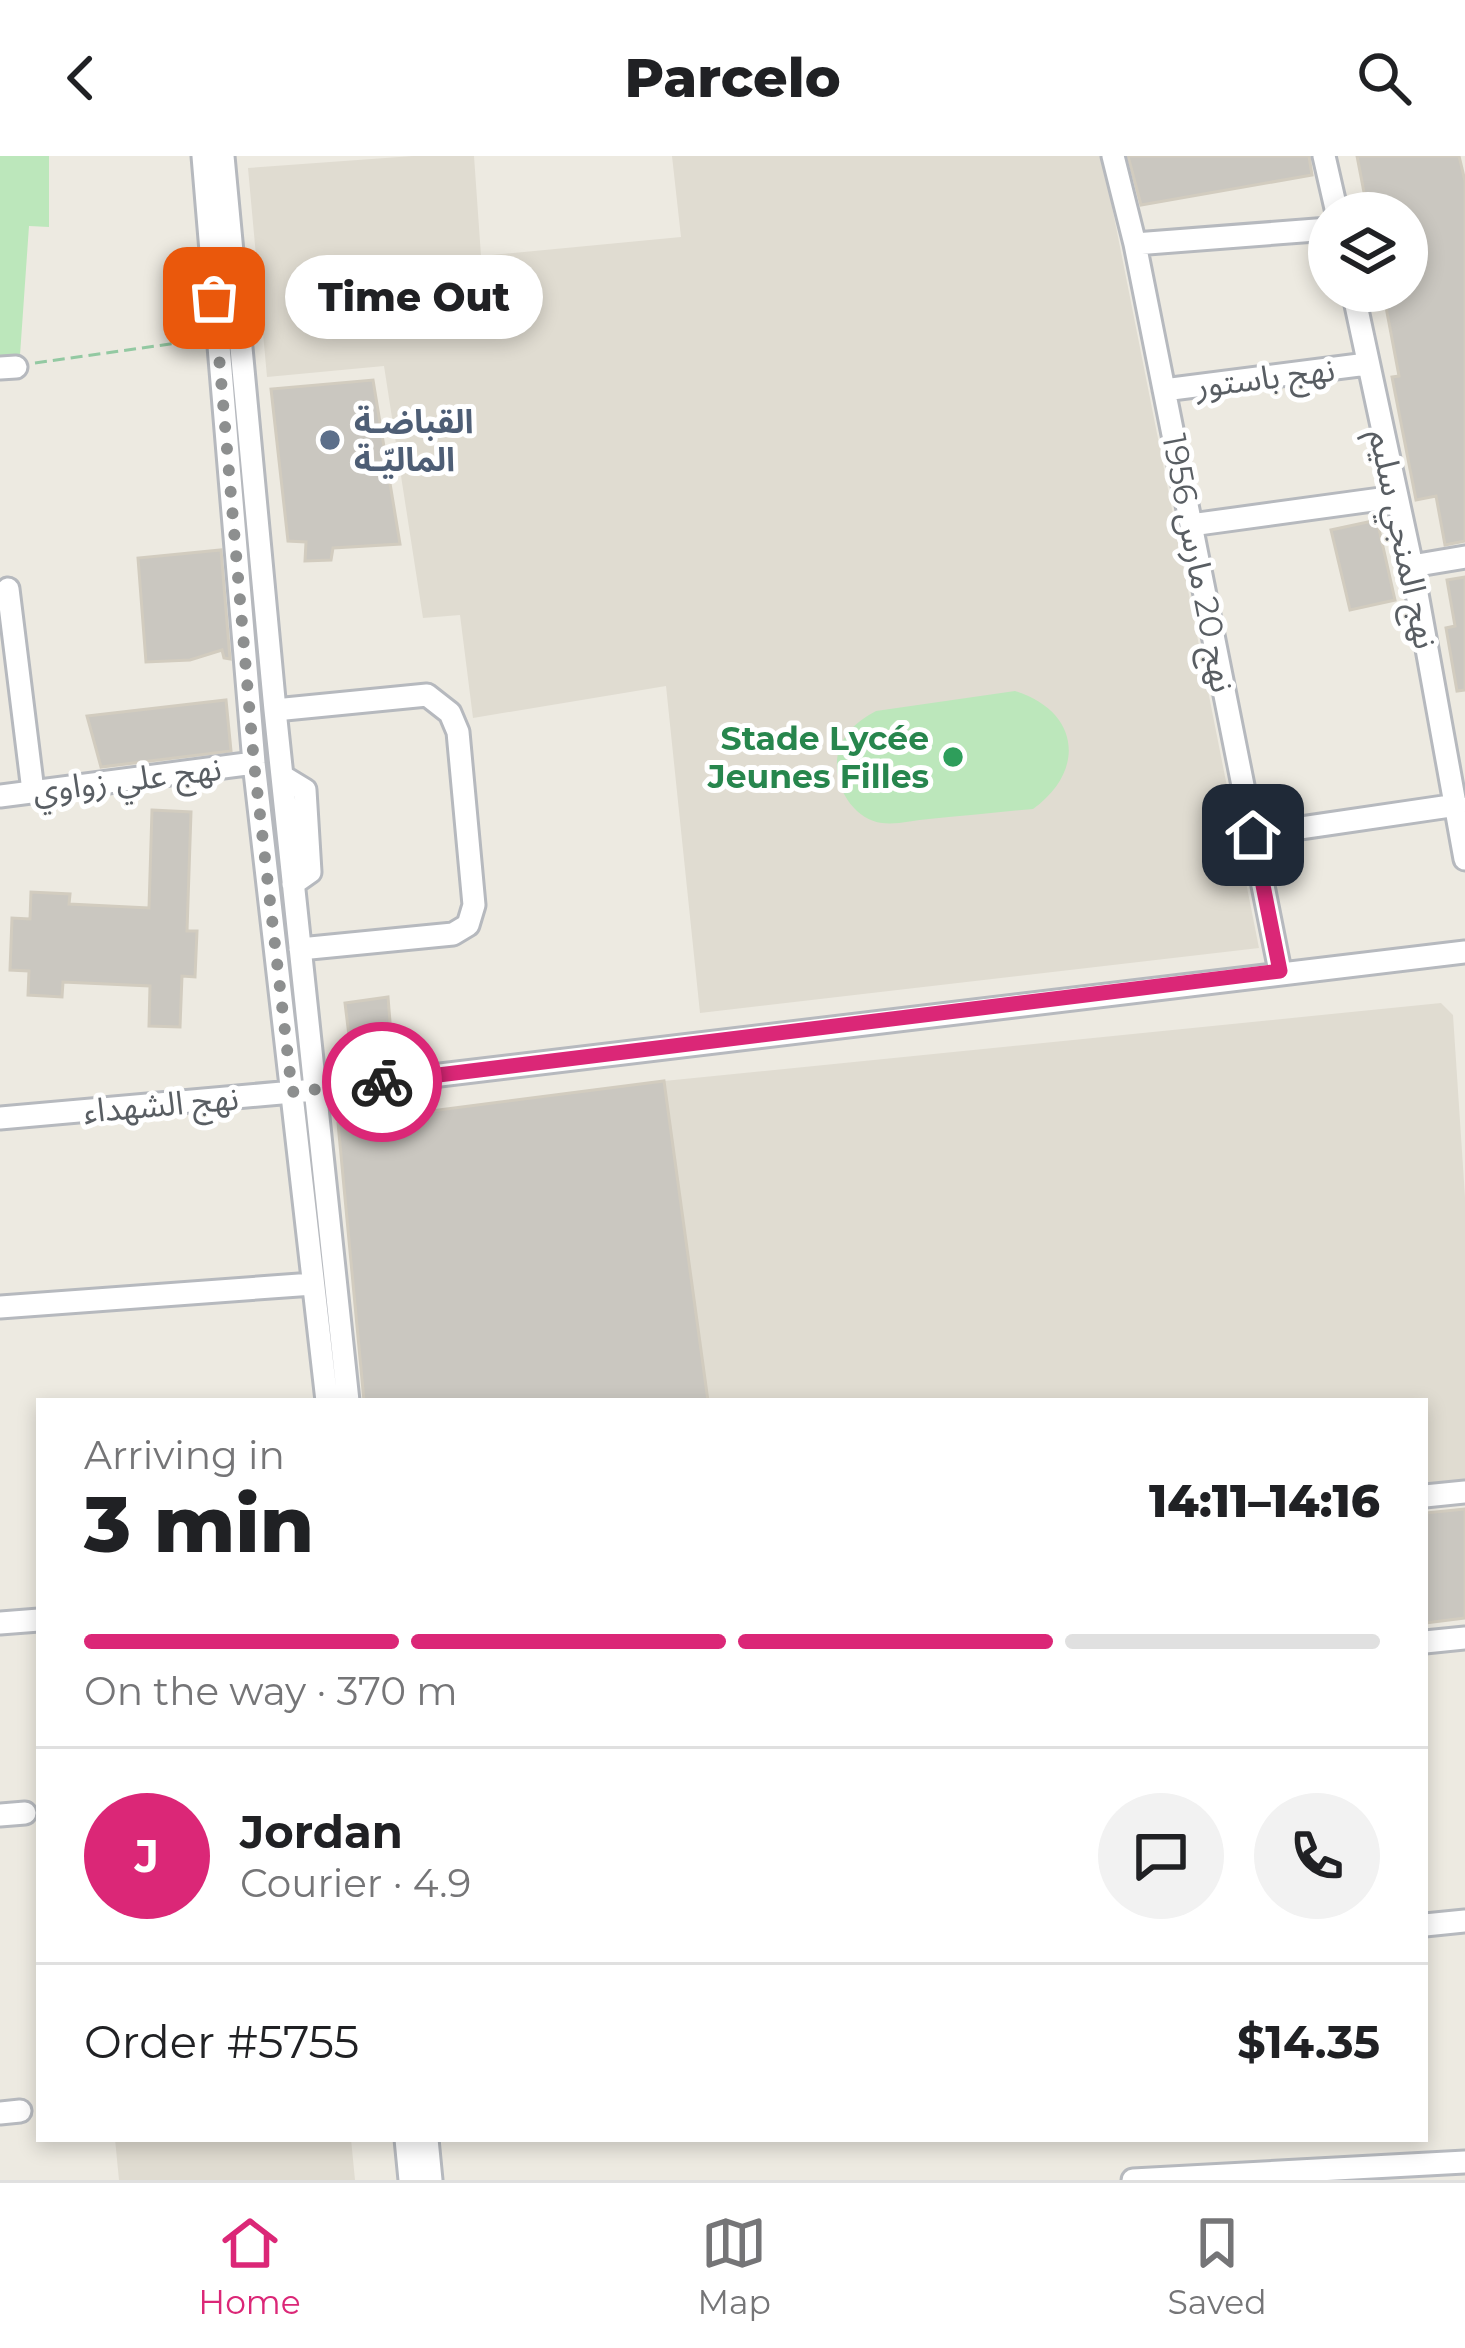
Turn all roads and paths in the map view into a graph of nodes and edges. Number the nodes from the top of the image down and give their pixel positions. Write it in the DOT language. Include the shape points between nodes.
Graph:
graph roads {
  1 [pos="202,156"];
  2 [pos="223,156"];
  3 [pos="1114,156"];
  4 [pos="1324,156"];
  5 [pos="1332,192"];
  6 [pos="1308,231"];
  7 [pos="1135,244"];
  8 [pos="1357,312"];
  9 [pos="218,338"];
  10 [pos="1367,364"];
  11 [pos="8,367"];
  12 [pos="1164,390"];
  13 [pos="1396,496"];
  14 [pos="1191,525"];
  15 [pos="1465,557"];
  16 [pos="1412,566"];
  17 [pos="8,590"];
  18 [pos="275,710"];
  19 [pos="1455,736"];
  20 [pos="254,763"];
  21 [pos="33,791"];
  22 [pos="0,796"];
  23 [pos="1457,805"];
  24 [pos="1253,835"];
  25 [pos="1465,859"];
  26 [pos="300,949"];
  27 [pos="1465,952"];
  28 [pos="1280,971"];
  29 [pos="303,1091"];
  30 [pos="0,1118"];
  31 [pos="314,1284"];
  32 [pos="0,1307"];
  33 [pos="327,1398"];
  34 [pos="348,1398"];
  35 [pos="1465,1492"];
  36 [pos="1428,1496"];
  37 [pos="36,1620"];
  38 [pos="0,1623"];
  39 [pos="1465,1638"];
  40 [pos="1428,1642"];
  41 [pos="25,1814"];
  42 [pos="0,1815"];
  43 [pos="1465,1921"];
  44 [pos="1428,1925"];
  45 [pos="406,2142"];
  46 [pos="427,2142"];
  47 [pos="1465,2162"];
  48 [pos="410,2180"];
  49 [pos="431,2180"];
  50 [pos="1132,2180"];
  1 -- 9 [label="street"];
  2 -- 18 [label="street"];
  3 -- 7 [label="street, نهج 20 مارس 1956"];
  4 -- 5 [label="street"];
  6 -- 7 [label="street"];
  7 -- 12 [label="street, نهج 20 مارس 1956"];
  8 -- 10 [label="street, نهج المنجي سليم"];
  9 -- 11 [label="path"];
  9 -- 20 [label="street"];
  10 -- 12 [label="street, نهج باستور"];
  10 -- 13 [label="street, نهج المنجي سليم"];
  12 -- 14 [label="street, نهج 20 مارس 1956"];
  13 -- 14 [label="street"];
  13 -- 16 [label="street, نهج المنجي سليم"];
  14 -- 24 [label="street, نهج 20 مارس 1956"];
  15 -- 16 [label="street"];
  16 -- 19 [label="street, نهج المنجي سليم"];
  17 -- 21 [label="street"];
  18 -- 26 [label="street"];
  18 -- 26 [label="street" via="427,694 458,732 475,905 468,926"];
  19 -- 23 [label="street, نهج المنجي سليم"];
  20 -- 21 [label="street, نهج علي زواوي"];
  20 -- 29 [label="street"];
  21 -- 22 [label="street, نهج علي زواوي"];
  23 -- 24 [label="street"];
  23 -- 25 [label="street, نهج المنجي سليم"];
  24 -- 28 [label="street, نهج 20 مارس 1956"];
  26 -- 29 [label="street"];
  27 -- 28 [label="street, نهج الشهداء"];
  28 -- 29 [label="street, نهج الشهداء"];
  29 -- 30 [label="street, نهج الشهداء"];
  29 -- 31 [label="street"];
  29 -- 34 [label="street"];
  31 -- 32 [label="street"];
  31 -- 33 [label="street"];
  35 -- 36 [label="street"];
  37 -- 38 [label="street"];
  39 -- 40 [label="street"];
  41 -- 42 [label="street"];
  43 -- 44 [label="street"];
  45 -- 48 [label="street"];
  46 -- 49 [label="street"];
  47 -- 50 [label="street"];
}
